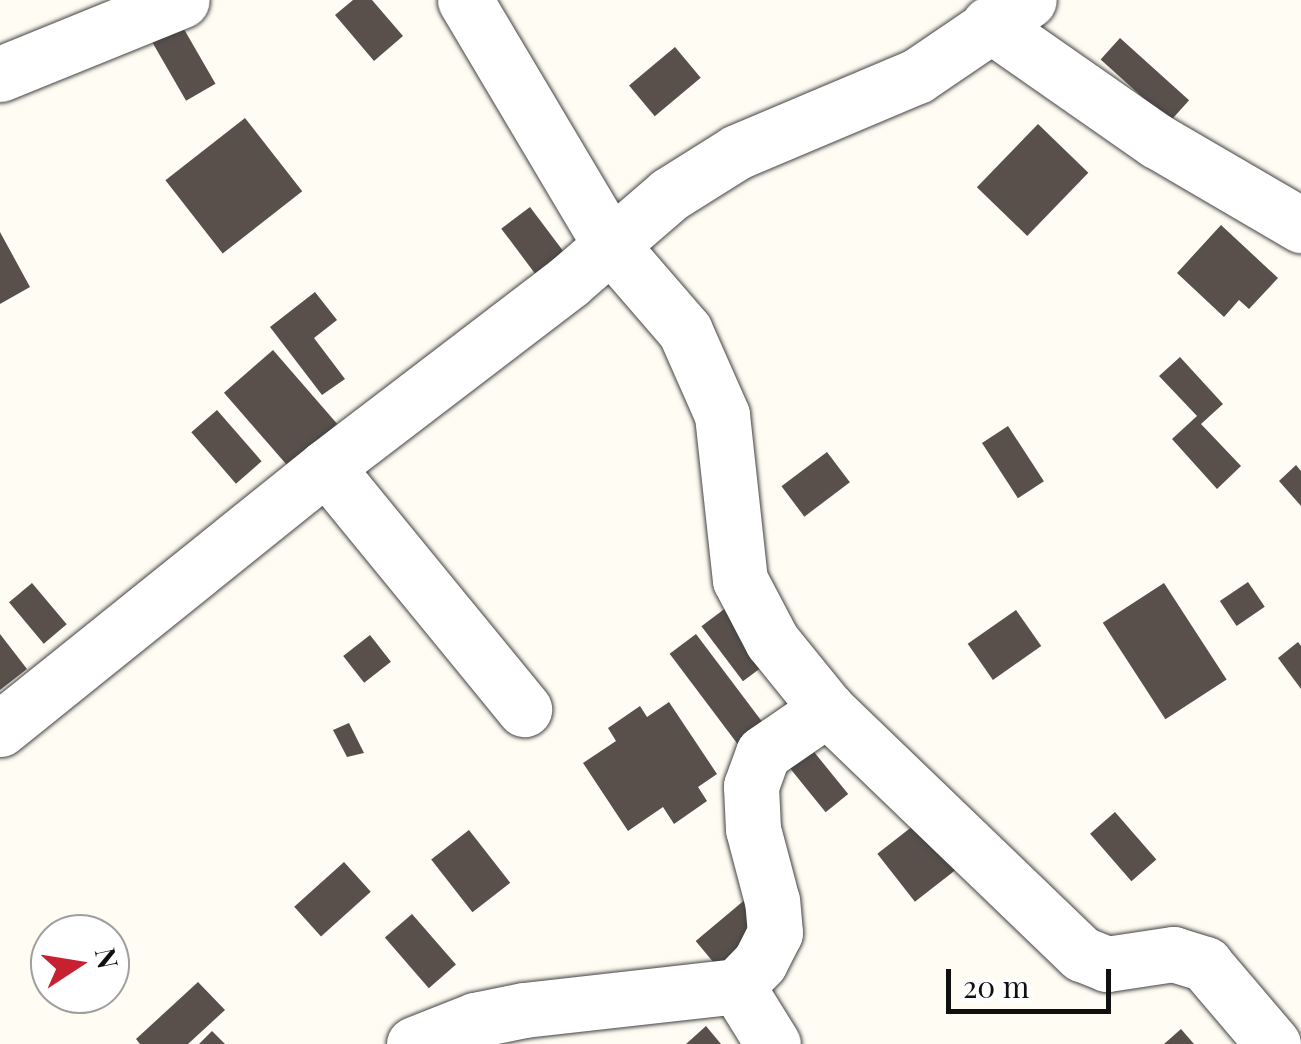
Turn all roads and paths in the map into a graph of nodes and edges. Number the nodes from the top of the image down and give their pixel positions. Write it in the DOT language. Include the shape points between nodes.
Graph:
graph roads {
  1 [pos="182,0"];
  2 [pos="466,0"];
  3 [pos="1009,12"];
  4 [pos="0,74"];
  5 [pos="1301,225"];
  6 [pos="610,244"];
  7 [pos="326,467"];
  8 [pos="827,708"];
  9 [pos="524,710"];
  10 [pos="0,728"];
  11 [pos="737,986"];
  12 [pos="414,1044"];
  13 [pos="773,1044"];
  14 [pos="1272,1044"];
  1 -- 4 [label="street"];
  2 -- 6 [label="street"];
  3 -- 5 [label="street" via="1157,140"];
  3 -- 6 [label="street" via="917,76 738,152 670,194"];
  6 -- 7 [label="street"];
  6 -- 8 [label="street" via="685,331 722,415 740,580 772,641"];
  7 -- 9 [label="street"];
  7 -- 10 [label="street"];
  8 -- 11 [label="street" via="763,753 751,786 775,933"];
  8 -- 14 [label="street" via="1082,954 1107,964 1173,954 1205,964"];
  11 -- 12 [label="street" via="524,1010"];
  11 -- 13 [label="street"];
}
